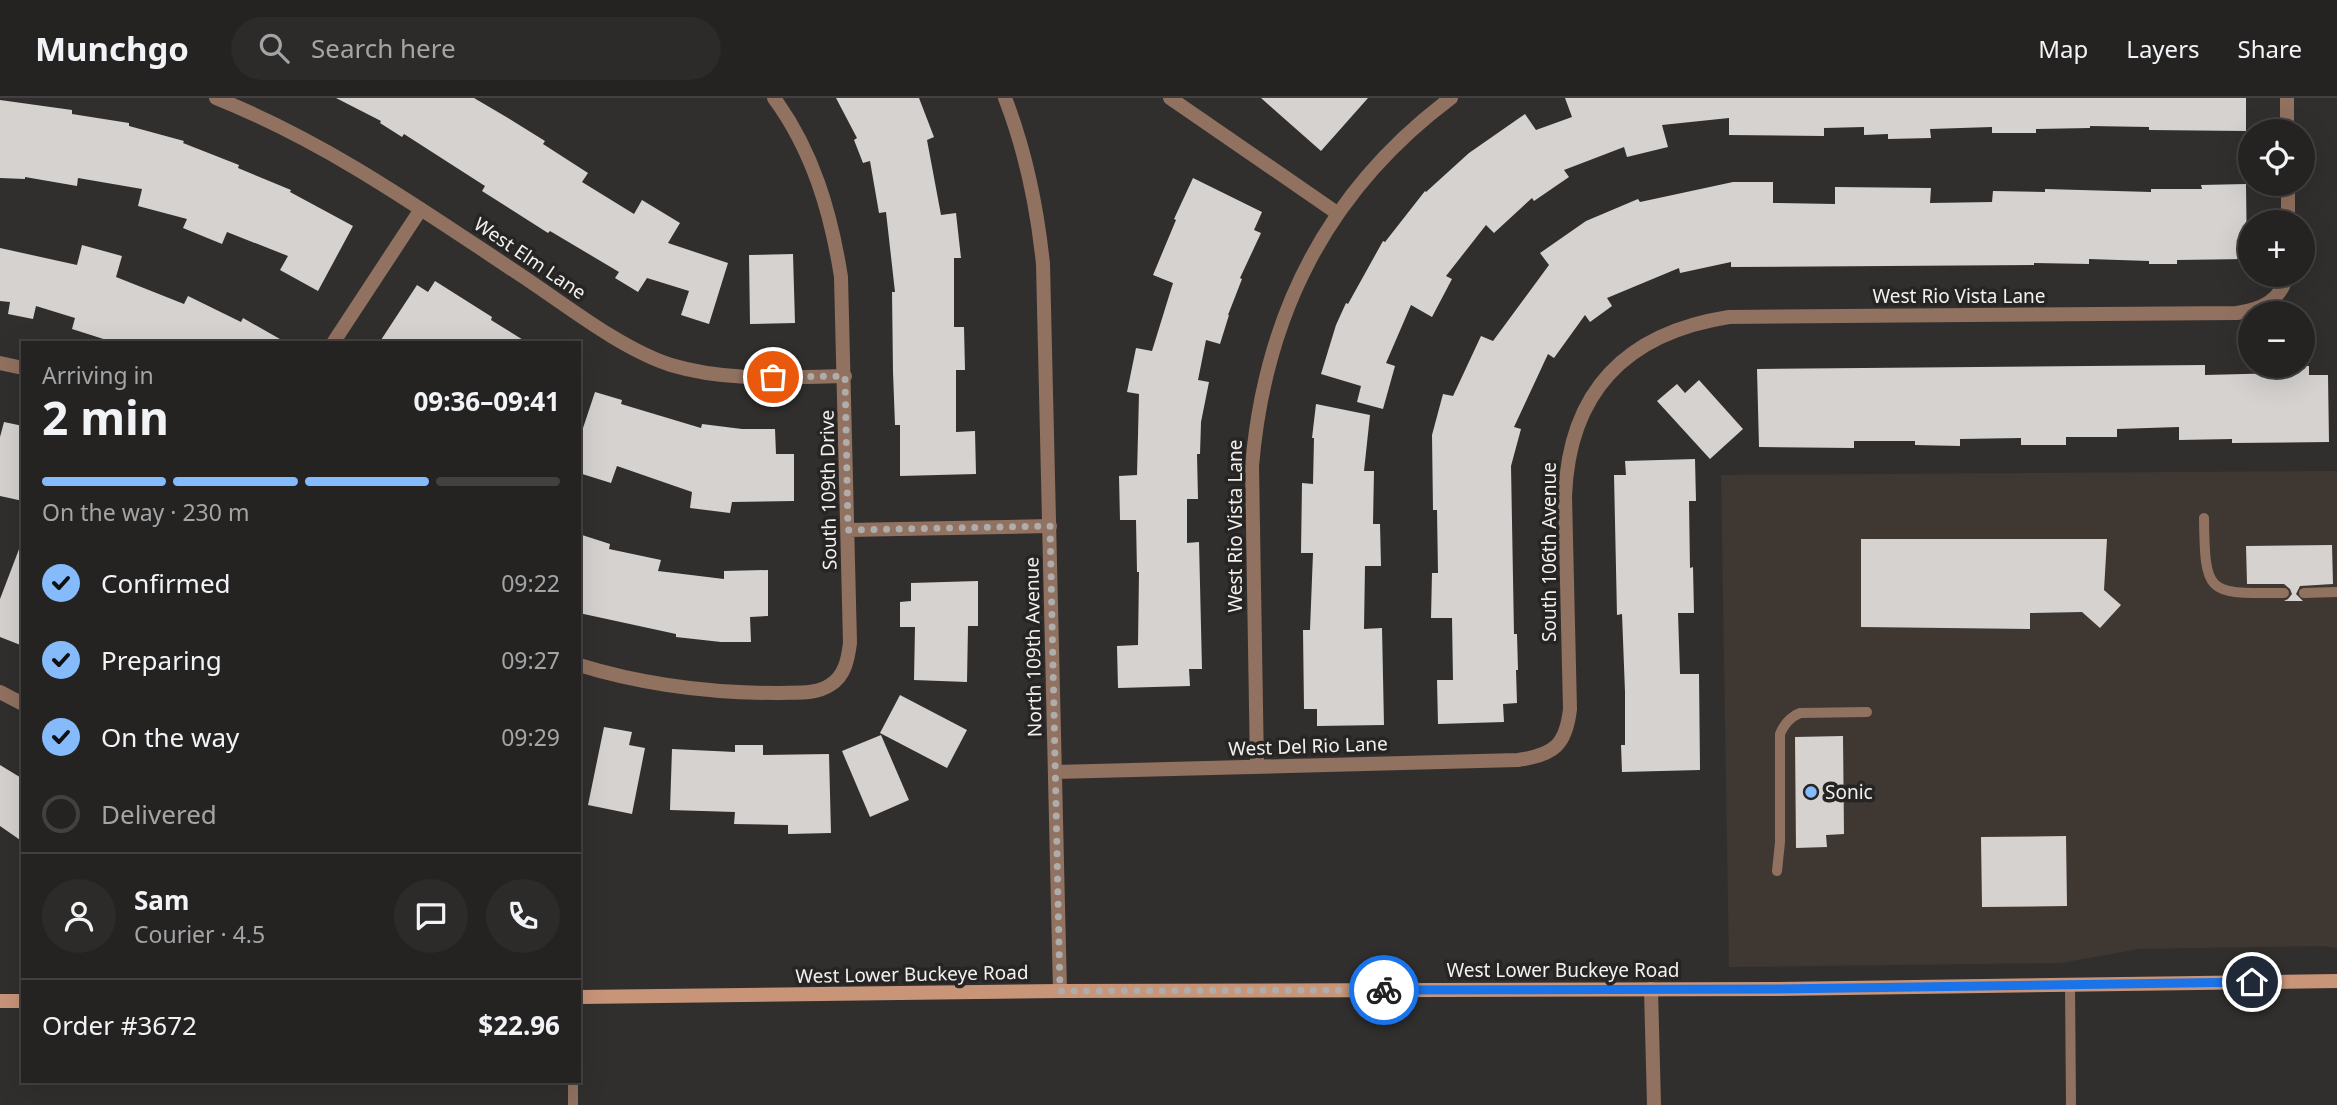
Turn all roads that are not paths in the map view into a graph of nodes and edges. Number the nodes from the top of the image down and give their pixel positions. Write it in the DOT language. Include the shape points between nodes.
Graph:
graph roads {
  1 [pos="216,98"];
  2 [pos="774,98"];
  3 [pos="1005,98"];
  4 [pos="1170,98"];
  5 [pos="1451,98"];
  6 [pos="2287,98"];
  7 [pos="2287,119"];
  8 [pos="421,209"];
  9 [pos="1337,213"];
  10 [pos="2283,287"];
  11 [pos="334,341"];
  12 [pos="1646,342"];
  13 [pos="0,363"];
  14 [pos="21,368"];
  15 [pos="845,376"];
  16 [pos="2204,518"];
  17 [pos="1050,526"];
  18 [pos="848,530"];
  19 [pos="2337,592"];
  20 [pos="2284,593"];
  21 [pos="2304,593"];
  22 [pos="581,666"];
  23 [pos="0,692"];
  24 [pos="21,703"];
  25 [pos="1867,712"];
  26 [pos="1559,746"];
  27 [pos="1257,767"];
  28 [pos="1055,772"];
  29 [pos="1777,871"];
  30 [pos="2337,981"];
  31 [pos="2070,985"];
  32 [pos="1651,989"];
  33 [pos="1060,991"];
  34 [pos="581,997"];
  35 [pos="0,1001"];
  36 [pos="21,1001"];
  37 [pos="573,1083"];
  38 [pos="573,1105"];
  39 [pos="1654,1105"];
  40 [pos="2071,1105"];
  1 -- 8 [label="street, West Elm Lane" via="326,150"];
  2 -- 15 [label="street, South 109th Drive" via="798,136 822,192 837,250"];
  3 -- 17 [label="street, North 109th Avenue" via="1024,154 1040,239"];
  4 -- 9 [label="street"];
  5 -- 9 [label="street, West Rio Vista Lane" via="1398,144"];
  6 -- 7 [label="street"];
  8 -- 11 [label="street"];
  8 -- 15 [label="street, West Elm Lane" via="594,324 668,364 722,376"];
  9 -- 27 [label="street, West Rio Vista Lane" via="1294,292 1270,360 1255,429 1251,501"];
  10 -- 12 [label="street, West Rio Vista Lane" via="2263,307 2237,313 1729,317 1691,324"];
  12 -- 26 [label="street, South 106th Avenue" via="1625,358 1592,396 1571,443 1565,496 1570,709"];
  13 -- 14 [label="street"];
  15 -- 18 [label="street, South 109th Drive"];
  16 -- 20 [label="lane" via="2205,565 2218,589"];
  17 -- 18 [label="street"];
  17 -- 28 [label="street, North 109th Avenue"];
  18 -- 22 [label="street, South 109th Drive" via="850,643 845,668 829,686 804,692 713,692 639,681"];
  19 -- 21 [label="lane"];
  23 -- 24 [label="street"];
  25 -- 29 [label="lane" via="1800,713 1783,727"];
  26 -- 27 [label="street, West Del Rio Lane" via="1518,760"];
  27 -- 28 [label="street, West Del Rio Lane"];
  28 -- 33 [label="street, North 109th Avenue"];
  30 -- 31 [label="main road, West Lower Buckeye Road"];
  31 -- 32 [label="main road, West Lower Buckeye Road"];
  31 -- 40 [label="lane"];
  32 -- 33 [label="main road, West Lower Buckeye Road"];
  32 -- 39 [label="street"];
  33 -- 34 [label="main road, West Lower Buckeye Road"];
  35 -- 36 [label="main road"];
  37 -- 38 [label="lane"];
}
